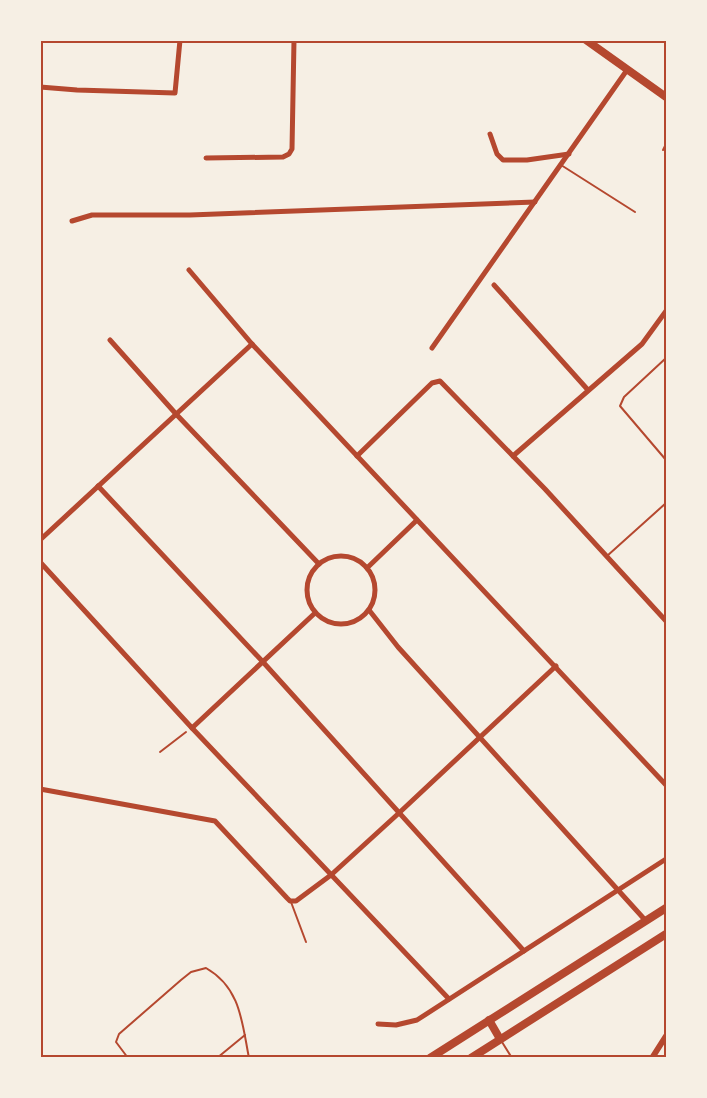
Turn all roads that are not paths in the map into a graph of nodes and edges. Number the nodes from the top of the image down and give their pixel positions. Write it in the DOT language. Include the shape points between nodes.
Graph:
graph roads {
  1 [pos="180,40"];
  2 [pos="294,40"];
  3 [pos="586,40"];
  4 [pos="627,70"];
  5 [pos="40,87"];
  6 [pos="666,97"];
  7 [pos="490,134"];
  8 [pos="666,144"];
  9 [pos="663,150"];
  10 [pos="569,154"];
  11 [pos="206,158"];
  12 [pos="561,165"];
  13 [pos="535,202"];
  14 [pos="634,212"];
  15 [pos="72,220"];
  16 [pos="189,270"];
  17 [pos="494,285"];
  18 [pos="666,311"];
  19 [pos="110,340"];
  20 [pos="252,344"];
  21 [pos="432,348"];
  22 [pos="666,358"];
  23 [pos="588,390"];
  24 [pos="176,414"];
  25 [pos="357,456"];
  26 [pos="513,456"];
  27 [pos="666,460"];
  28 [pos="99,486"];
  29 [pos="666,503"];
  30 [pos="417,520"];
  31 [pos="40,540"];
  32 [pos="607,556"];
  33 [pos="40,562"];
  34 [pos="319,564"];
  35 [pos="367,568"];
  36 [pos="369,610"];
  37 [pos="315,613"];
  38 [pos="666,621"];
  39 [pos="263,663"];
  40 [pos="556,666"];
  41 [pos="192,728"];
  42 [pos="481,737"];
  43 [pos="666,784"];
  44 [pos="40,789"];
  45 [pos="399,813"];
  46 [pos="666,859"];
  47 [pos="331,875"];
  48 [pos="618,890"];
  49 [pos="290,901"];
  50 [pos="666,908"];
  51 [pos="646,921"];
  52 [pos="666,934"];
  53 [pos="306,942"];
  54 [pos="524,951"];
  55 [pos="448,999"];
  56 [pos="489,1020"];
  57 [pos="378,1024"];
  58 [pos="246,1035"];
  59 [pos="666,1036"];
  60 [pos="500,1039"];
  61 [pos="656,1056"];
  62 [pos="128,1058"];
  63 [pos="217,1058"];
  64 [pos="249,1058"];
  65 [pos="429,1058"];
  66 [pos="471,1058"];
  67 [pos="512,1058"];
  1 -- 5 [label="street" via="175,93"];
  2 -- 11 [label="street" via="289,154"];
  3 -- 4 [label="main road"];
  4 -- 6 [label="main road"];
  4 -- 10 [label="street"];
  7 -- 10 [label="street" via="503,160"];
  8 -- 9 [label="lane"];
  10 -- 12 [label="street"];
  12 -- 13 [label="street"];
  12 -- 14 [label="lane"];
  13 -- 15 [label="street" via="92,215"];
  13 -- 21 [label="street"];
  16 -- 20 [label="street"];
  17 -- 23 [label="street"];
  18 -- 23 [label="street" via="642,344"];
  19 -- 24 [label="street"];
  20 -- 24 [label="street"];
  20 -- 25 [label="street"];
  22 -- 27 [label="lane" via="624,397 620,406"];
  23 -- 26 [label="street"];
  24 -- 28 [label="street"];
  24 -- 34 [label="street"];
  25 -- 26 [label="street" via="432,383 440,381"];
  25 -- 30 [label="street"];
  26 -- 32 [label="street"];
  28 -- 31 [label="street"];
  28 -- 39 [label="street"];
  29 -- 32 [label="lane"];
  30 -- 35 [label="street"];
  30 -- 40 [label="street"];
  32 -- 38 [label="street"];
  33 -- 41 [label="street"];
  34 -- 35 [label="street" via="344,556"];
  34 -- 37 [label="street" via="312,572 307,593"];
  35 -- 36 [label="street" via="374,581 375,596"];
  36 -- 37 [label="street" via="349,624 331,623"];
  36 -- 42 [label="street"];
  37 -- 39 [label="street"];
  39 -- 41 [label="street"];
  39 -- 45 [label="street"];
  40 -- 42 [label="street"];
  40 -- 43 [label="street"];
  41 -- 47 [label="street"];
  42 -- 45 [label="street"];
  42 -- 48 [label="street"];
  44 -- 49 [label="street" via="215,821"];
  45 -- 47 [label="street"];
  45 -- 54 [label="street"];
  46 -- 48 [label="street"];
  47 -- 49 [label="street" via="300,899"];
  47 -- 55 [label="street"];
  48 -- 51 [label="street"];
  48 -- 54 [label="street"];
  49 -- 53 [label="lane"];
  50 -- 51 [label="highway"];
  51 -- 56 [label="highway"];
  52 -- 60 [label="highway"];
  54 -- 55 [label="street"];
  55 -- 57 [label="street" via="417,1020"];
  56 -- 60 [label="highway"];
  56 -- 65 [label="highway"];
  58 -- 62 [label="lane" via="237,1001 206,968 181,980 119,1034 116,1042"];
  58 -- 63 [label="lane"];
  58 -- 64 [label="lane"];
  59 -- 61 [label="street"];
  60 -- 66 [label="highway"];
  60 -- 67 [label="lane"];
}
